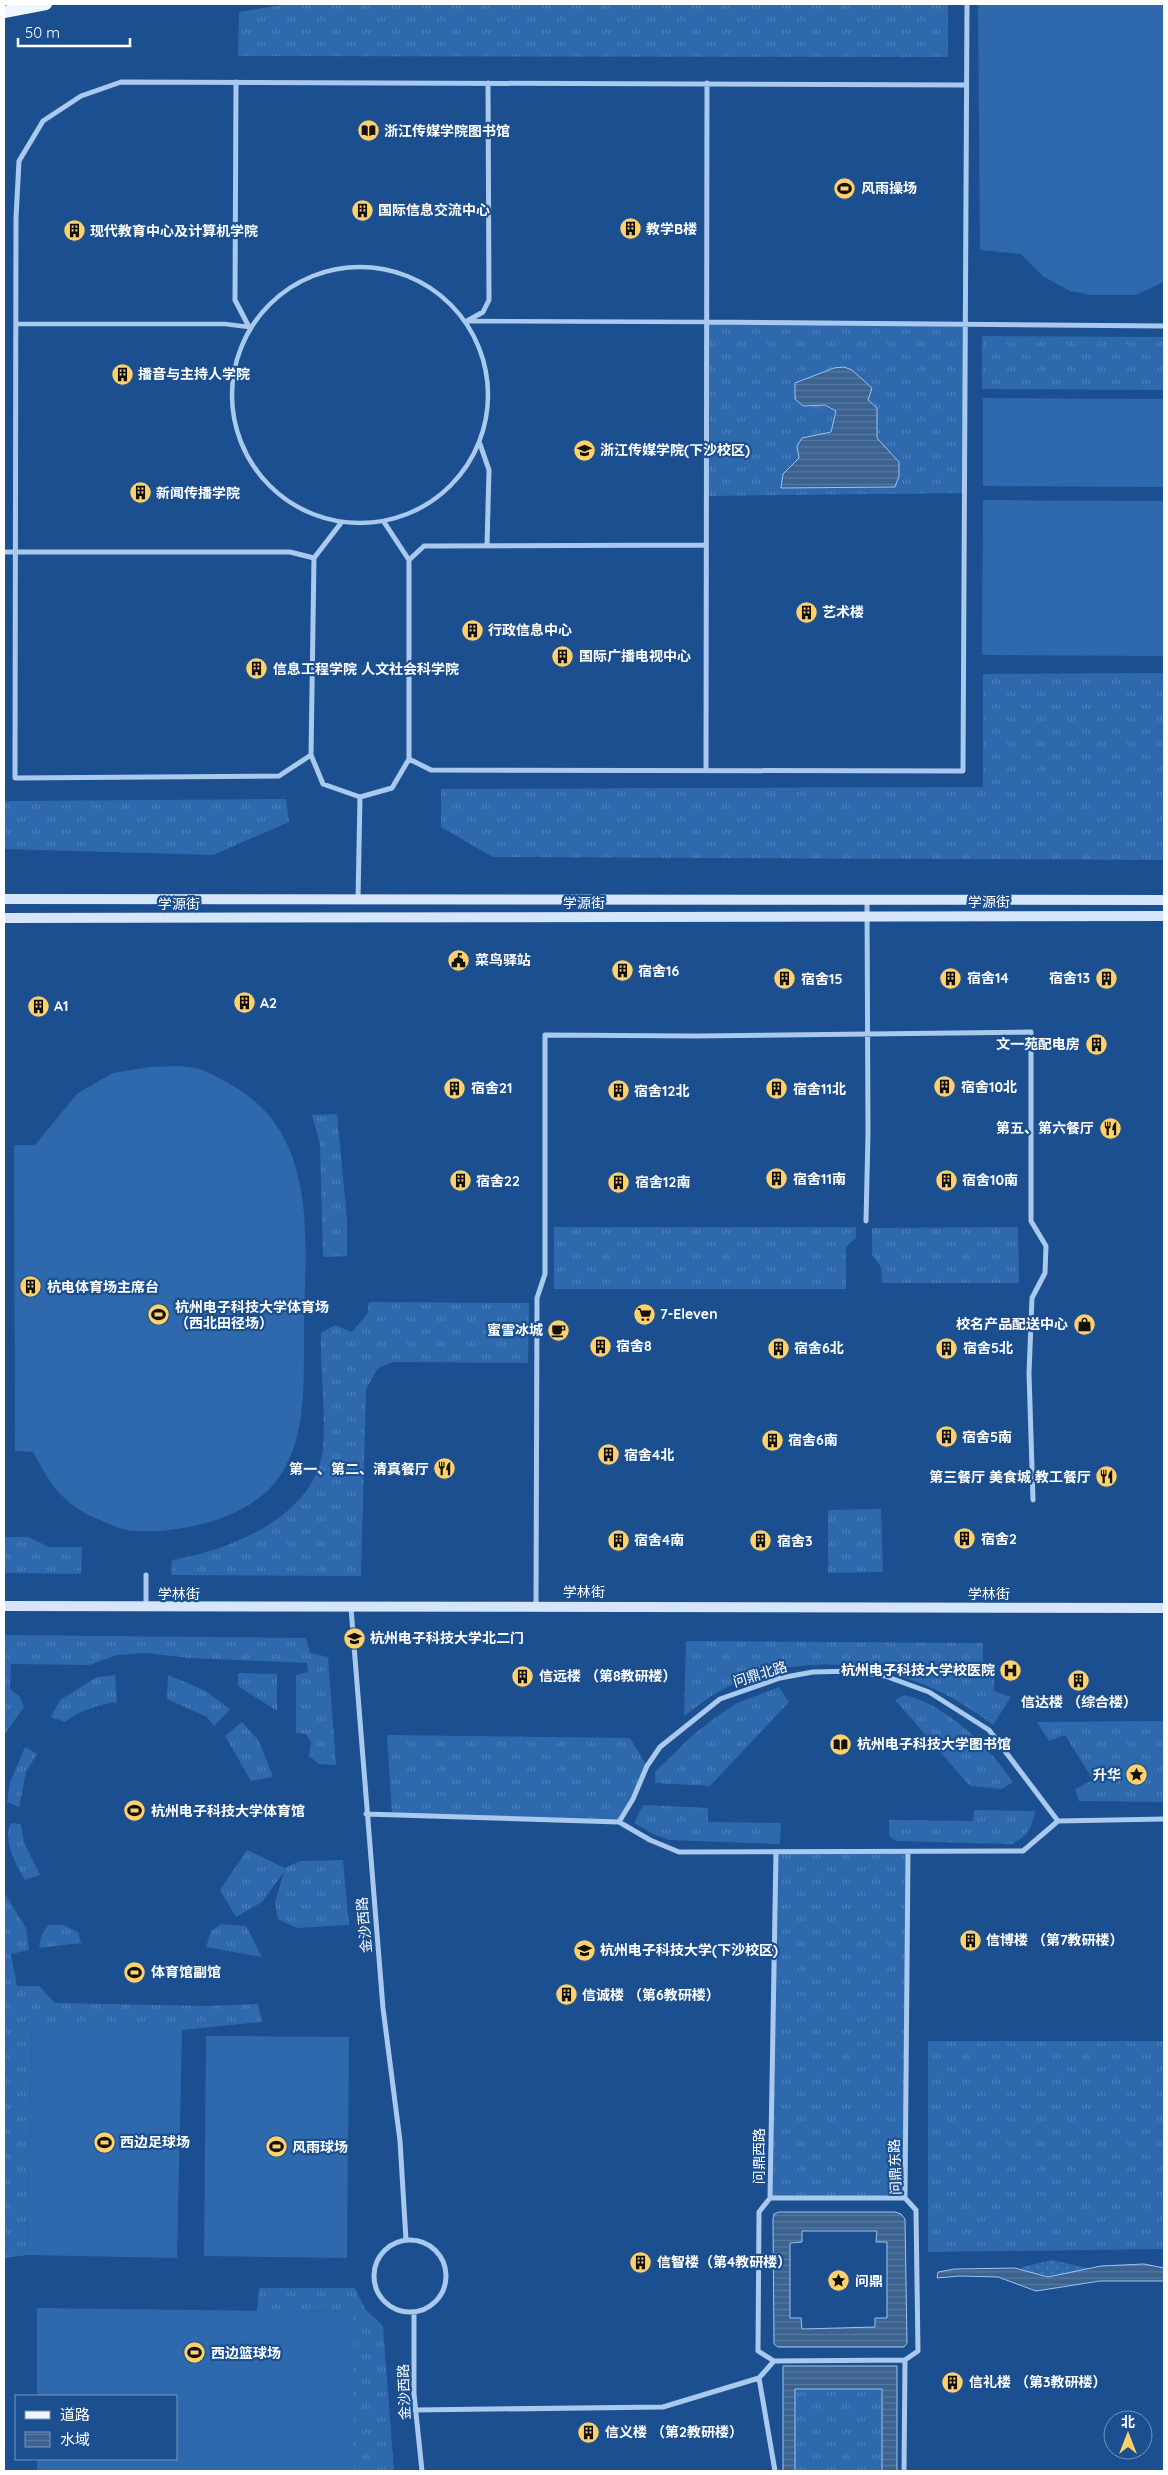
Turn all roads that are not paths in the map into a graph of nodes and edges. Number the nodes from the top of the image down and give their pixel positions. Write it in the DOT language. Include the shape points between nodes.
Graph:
graph roads {
  1 [pos="46,4"];
  2 [pos="967,4"];
  3 [pos="4,12"];
  4 [pos="236,82"];
  5 [pos="488,83"];
  6 [pos="707,83"];
  7 [pos="966,85"];
  8 [pos="467,321"];
  9 [pos="705,322"];
  10 [pos="16,324"];
  11 [pos="965,324"];
  12 [pos="1164,326"];
  13 [pos="249,327"];
  14 [pos="480,444"];
  15 [pos="384,522"];
  16 [pos="341,523"];
  17 [pos="706,545"];
  18 [pos="487,546"];
  19 [pos="4,552"];
  20 [pos="15,552"];
  21 [pos="314,558"];
  22 [pos="409,560"];
  23 [pos="311,755"];
  24 [pos="409,759"];
  25 [pos="706,770"];
  26 [pos="360,797"];
  27 [pos="4,899"];
  28 [pos="358,900"];
  29 [pos="868,900"];
  30 [pos="1164,900"];
  31 [pos="867,916"];
  32 [pos="1164,916"];
  33 [pos="4,918"];
  34 [pos="867,1035"];
  35 [pos="866,1221"];
  36 [pos="1033,1500"];
  37 [pos="146,1575"];
  38 [pos="4,1606"];
  39 [pos="536,1606"];
  40 [pos="146,1608"];
  41 [pos="351,1608"];
  42 [pos="1164,1608"];
  43 [pos="366,1814"];
  44 [pos="1164,1819"];
  45 [pos="1058,1821"];
  46 [pos="619,1822"];
  47 [pos="776,1852"];
  48 [pos="908,1852"];
  49 [pos="770,2198"];
  50 [pos="905,2198"];
  51 [pos="406,2240"];
  52 [pos="414,2312"];
  53 [pos="774,2360"];
  54 [pos="906,2360"];
  55 [pos="760,2378"];
  56 [pos="415,2410"];
  57 [pos="422,2471"];
  58 [pos="774,2471"];
  59 [pos="904,2471"];
  1 -- 3 [label="main road"];
  2 -- 7 [label="street"];
  4 -- 5 [label="street"];
  4 -- 10 [label="street" via="121,82 81,96 43,121 19,161"];
  4 -- 13 [label="street" via="235,300"];
  5 -- 6 [label="street"];
  5 -- 8 [label="street" via="490,300 484,312"];
  6 -- 7 [label="street"];
  6 -- 9 [label="street"];
  7 -- 11 [label="street"];
  8 -- 9 [label="street"];
  8 -- 13 [label="street" via="437,291 399,272 356,266 314,274 299,282 277,295"];
  8 -- 14 [label="street" via="485,360 490,402"];
  9 -- 11 [label="street"];
  9 -- 17 [label="street"];
  10 -- 13 [label="street" via="225,324"];
  10 -- 20 [label="street"];
  11 -- 12 [label="street"];
  11 -- 25 [label="street" via="963,772"];
  13 -- 16 [label="street" via="233,367 231,409 242,450 266,485 301,510"];
  14 -- 15 [label="street" via="458,480 425,507"];
  14 -- 18 [label="street" via="489,470"];
  15 -- 16 [label="street"];
  15 -- 22 [label="street"];
  16 -- 21 [label="street"];
  17 -- 18 [label="street"];
  17 -- 25 [label="street"];
  18 -- 22 [label="street" via="424,546"];
  19 -- 20 [label="street"];
  20 -- 21 [label="street" via="290,552"];
  20 -- 23 [label="street" via="15,778 279,776"];
  21 -- 23 [label="street"];
  22 -- 24 [label="street"];
  23 -- 26 [label="street" via="323,784"];
  24 -- 25 [label="street" via="431,770"];
  24 -- 26 [label="street" via="392,788"];
  26 -- 28 [label="street"];
  27 -- 28 [label="main road, 学源街"];
  28 -- 29 [label="main road, 学源街"];
  29 -- 30 [label="main road, 学源街"];
  29 -- 31 [label="street"];
  31 -- 32 [label="main road, 学源街"];
  31 -- 33 [label="main road, 学源街"];
  31 -- 34 [label="street"];
  34 -- 35 [label="street"];
  34 -- 36 [label="street" via="1031,1032 1031,1221 1046,1246 1044,1273 1032,1298 1029,1373"];
  34 -- 39 [label="street" via="545,1035 545,1274 537,1298"];
  37 -- 40 [label="street"];
  38 -- 40 [label="main road, 学林街"];
  39 -- 41 [label="main road, 学林街"];
  39 -- 42 [label="main road, 学林街"];
  40 -- 41 [label="main road, 学林街"];
  41 -- 43 [label="street, 金沙西路"];
  43 -- 46 [label="street"];
  43 -- 51 [label="street, 金沙西路" via="382,2008 400,2141"];
  44 -- 45 [label="street"];
  45 -- 46 [label="street, 问鼎北路" via="989,1730 929,1692 885,1676 854,1671 813,1672 780,1678 720,1699 660,1747"];
  45 -- 48 [label="street" via="1023,1851"];
  46 -- 47 [label="street" via="679,1852"];
  47 -- 48 [label="street"];
  47 -- 49 [label="street, 问鼎西路"];
  48 -- 50 [label="street, 问鼎东路"];
  49 -- 50 [label="street"];
  49 -- 53 [label="street, 问鼎西路" via="759,2212 758,2351"];
  50 -- 54 [label="street, 问鼎东路" via="916,2210 918,2342 918,2351"];
  51 -- 52 [label="street" via="396,2242 381,2254 374,2282 388,2305"];
  51 -- 52 [label="street" via="425,2243 434,2249 446,2269 446,2281 439,2298 432,2305"];
  52 -- 56 [label="street, 金沙西路"];
  53 -- 54 [label="street"];
  53 -- 55 [label="street"];
  54 -- 59 [label="street"];
  55 -- 56 [label="street" via="663,2407"];
  55 -- 58 [label="street"];
  56 -- 57 [label="street, 金沙西路"];
}
